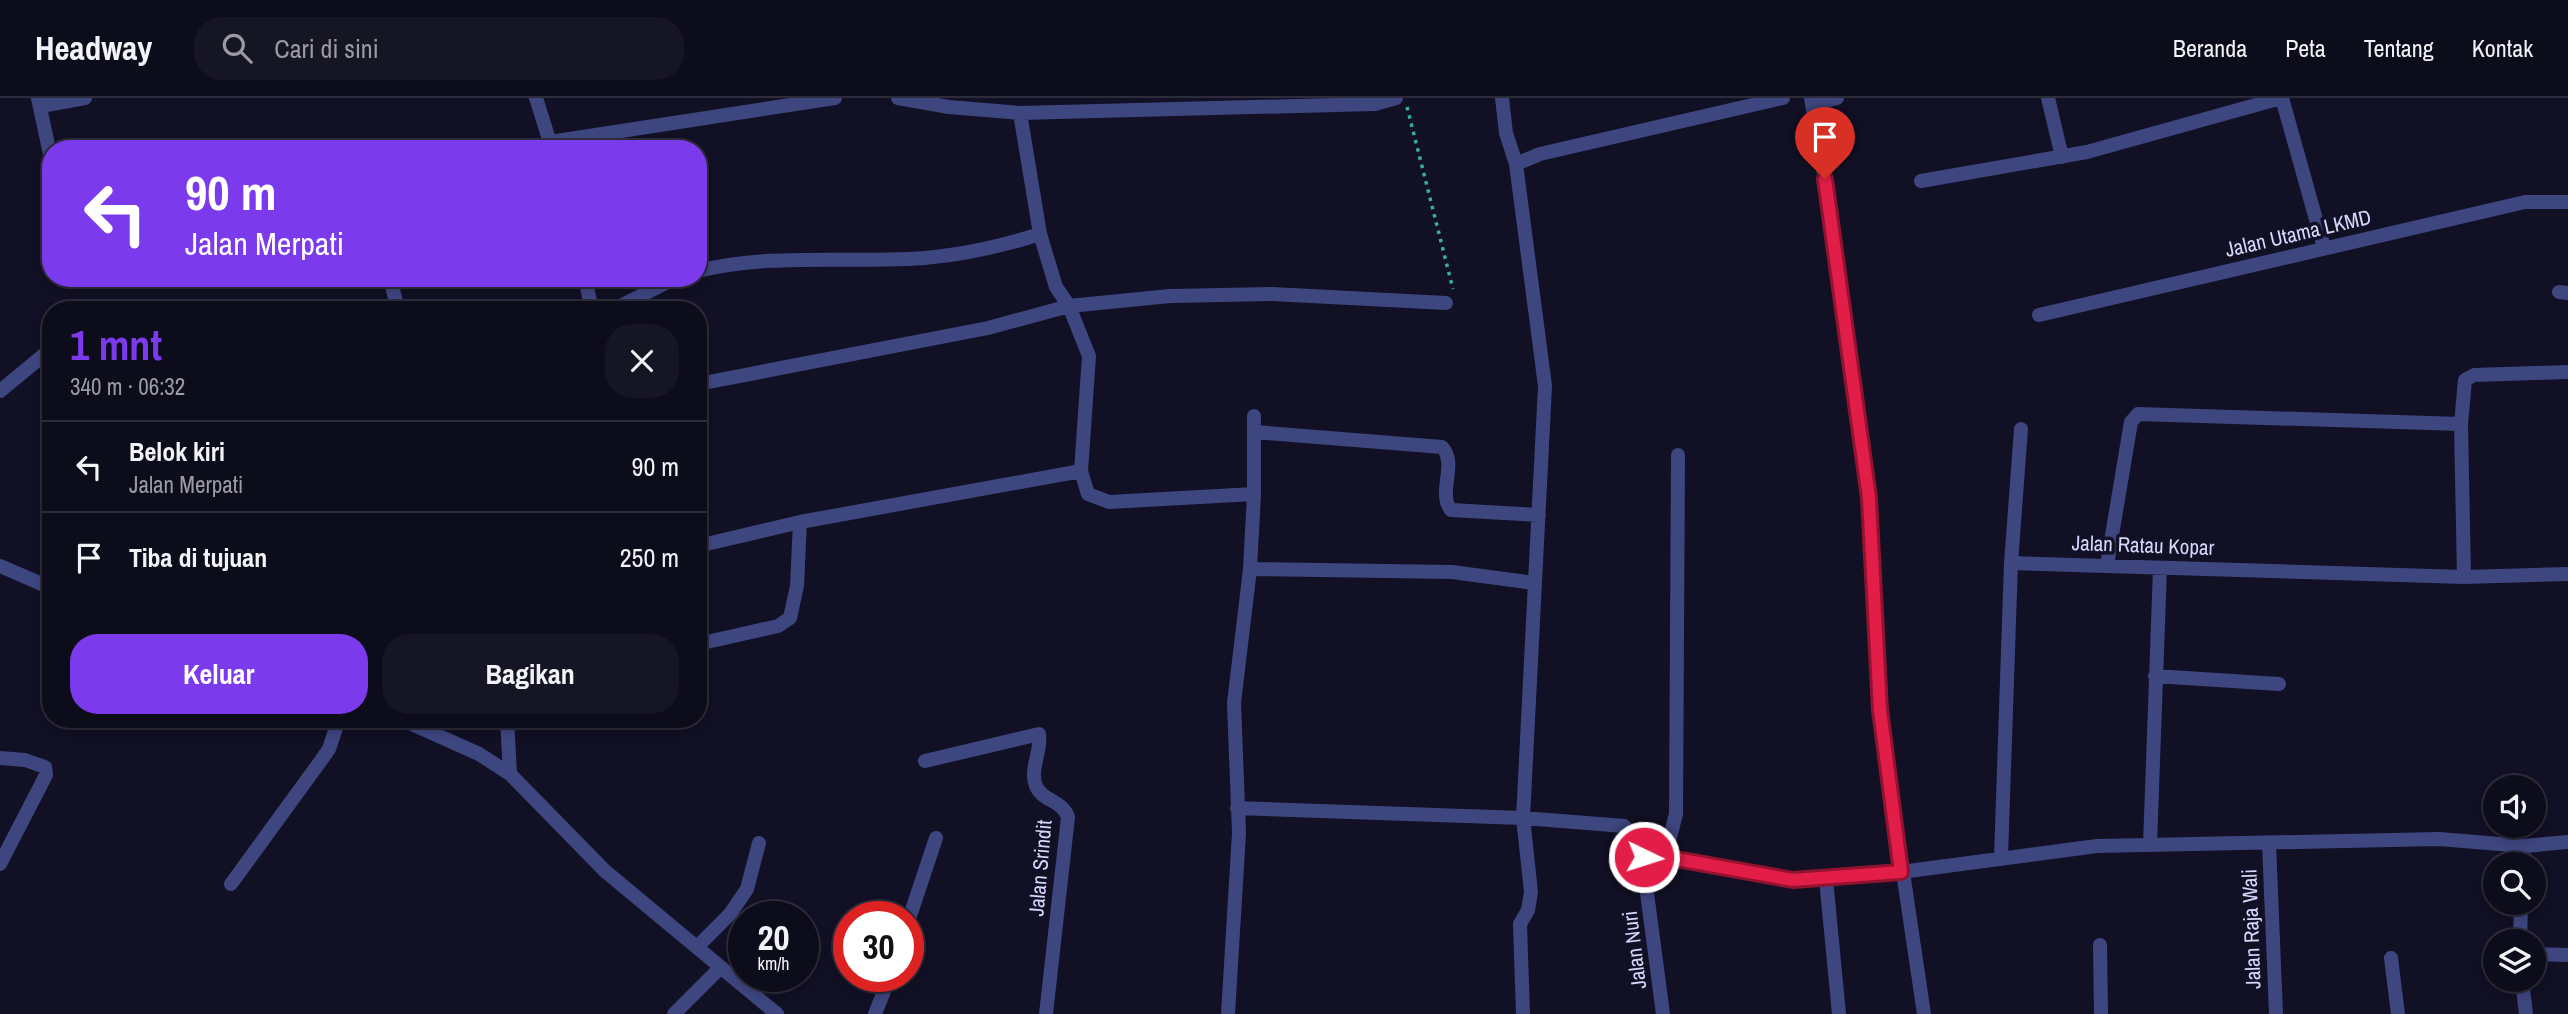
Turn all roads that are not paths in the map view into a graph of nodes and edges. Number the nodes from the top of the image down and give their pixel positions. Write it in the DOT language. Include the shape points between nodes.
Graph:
graph roads {
  1 [pos="85,98"];
  2 [pos="537,98"];
  3 [pos="835,98"];
  4 [pos="898,98"];
  5 [pos="1396,98"];
  6 [pos="1502,98"];
  7 [pos="1783,98"];
  8 [pos="1837,98"];
  9 [pos="2048,98"];
  10 [pos="2281,98"];
  11 [pos="1812,101"];
  12 [pos="39,102"];
  13 [pos="948,102"];
  14 [pos="1020,113"];
  15 [pos="47,140"];
  16 [pos="549,140"];
  17 [pos="586,140"];
  18 [pos="2062,157"];
  19 [pos="1516,164"];
  20 [pos="1921,181"];
  21 [pos="2568,202"];
  22 [pos="1040,234"];
  23 [pos="2324,248"];
  24 [pos="707,270"];
  25 [pos="658,287"];
  26 [pos="631,301"];
  27 [pos="1446,303"];
  28 [pos="1069,306"];
  29 [pos="2039,315"];
  30 [pos="42,356"];
  31 [pos="2568,372"];
  32 [pos="707,382"];
  33 [pos="0,391"];
  34 [pos="1254,416"];
  35 [pos="2460,424"];
  36 [pos="2021,429"];
  37 [pos="1255,432"];
  38 [pos="1678,456"];
  39 [pos="1082,471"];
  40 [pos="1254,494"];
  41 [pos="1539,515"];
  42 [pos="800,522"];
  43 [pos="707,544"];
  44 [pos="2011,563"];
  45 [pos="2107,565"];
  46 [pos="0,566"];
  47 [pos="2160,568"];
  48 [pos="1250,569"];
  49 [pos="2568,574"];
  50 [pos="2464,576"];
  51 [pos="1534,583"];
  52 [pos="42,584"];
  53 [pos="707,642"];
  54 [pos="2155,676"];
  55 [pos="2279,684"];
  56 [pos="336,728"];
  57 [pos="421,728"];
  58 [pos="507,728"];
  59 [pos="0,758"];
  60 [pos="925,761"];
  61 [pos="510,774"];
  62 [pos="1237,808"];
  63 [pos="1523,818"];
  64 [pos="936,838"];
  65 [pos="2568,842"];
  66 [pos="759,843"];
  67 [pos="2269,843"];
  68 [pos="2150,845"];
  69 [pos="2524,846"];
  70 [pos="2524,852"];
  71 [pos="1644,857"];
  72 [pos="1665,857"];
  73 [pos="2001,858"];
  74 [pos="0,864"];
  75 [pos="1901,872"];
  76 [pos="1826,879"];
  77 [pos="231,884"];
  78 [pos="915,901"];
  79 [pos="2100,945"];
  80 [pos="697,947"];
  81 [pos="2546,954"];
  82 [pos="2568,955"];
  83 [pos="2391,958"];
  84 [pos="720,968"];
  85 [pos="884,992"];
  86 [pos="2523,992"];
  87 [pos="674,1014"];
  88 [pos="777,1014"];
  89 [pos="876,1014"];
  90 [pos="1046,1014"];
  91 [pos="1228,1014"];
  92 [pos="1522,1014"];
  93 [pos="1663,1014"];
  94 [pos="1839,1014"];
  95 [pos="1924,1014"];
  96 [pos="2101,1014"];
  97 [pos="2276,1014"];
  98 [pos="2398,1014"];
  99 [pos="2526,1014"];
  1 -- 12 [label="street"];
  2 -- 16 [label="street"];
  3 -- 17 [label="street"];
  4 -- 13 [label="street"];
  5 -- 14 [label="street" via="1375,104"];
  6 -- 19 [label="street"];
  7 -- 19 [label="street" via="1540,154"];
  8 -- 11 [label="street"];
  9 -- 18 [label="street"];
  10 -- 18 [label="street"];
  10 -- 23 [label="street"];
  11 -- 75 [label="street" via="1869,498 1880,710"];
  12 -- 15 [label="street"];
  13 -- 14 [label="street"];
  14 -- 22 [label="street"];
  18 -- 20 [label="street"];
  19 -- 41 [label="street" via="1545,386"];
  21 -- 23 [label="street, Jalan Utama LKMD" via="2525,202"];
  22 -- 24 [label="street" via="954,255 747,263"];
  22 -- 28 [label="street" via="1056,287"];
  23 -- 29 [label="street, Jalan Utama LKMD"];
  25 -- 26 [label="street"];
  27 -- 28 [label="street" via="1272,294 1170,296"];
  28 -- 32 [label="street" via="988,328"];
  28 -- 39 [label="street" via="1089,356"];
  30 -- 33 [label="street"];
  31 -- 35 [label="street" via="2468,377"];
  34 -- 37 [label="street"];
  35 -- 45 [label="street" via="2138,414 2131,422"];
  35 -- 50 [label="street"];
  36 -- 44 [label="street"];
  37 -- 40 [label="street"];
  37 -- 41 [label="street" via="1442,447 1448,457 1451,510"];
  38 -- 72 [label="street" via="1676,814"];
  39 -- 40 [label="street" via="1088,494 1109,502"];
  39 -- 42 [label="street"];
  40 -- 48 [label="street"];
  41 -- 51 [label="street"];
  42 -- 43 [label="street"];
  42 -- 53 [label="street" via="797,586 790,618 778,626"];
  44 -- 45 [label="street, Jalan Ratau Kopar"];
  44 -- 73 [label="street"];
  45 -- 47 [label="street, Jalan Ratau Kopar"];
  46 -- 52 [label="street"];
  47 -- 50 [label="street, Jalan Ratau Kopar"];
  47 -- 54 [label="street"];
  48 -- 51 [label="street" via="1452,572"];
  48 -- 62 [label="street" via="1234,703"];
  49 -- 50 [label="street, Jalan Ratau Kopar"];
  51 -- 63 [label="street"];
  54 -- 55 [label="street"];
  54 -- 68 [label="street"];
  56 -- 77 [label="street" via="317,766"];
  57 -- 61 [label="street" via="479,754"];
  58 -- 61 [label="street"];
  59 -- 74 [label="street" via="38,763 45,767 46,775"];
  60 -- 90 [label="street, Jalan Srindit" via="1039,734 1034,782 1042,794 1065,808 1068,817"];
  61 -- 80 [label="street" via="605,871"];
  62 -- 63 [label="street"];
  62 -- 91 [label="street"];
  63 -- 71 [label="street, Jalan Nuri" via="1625,825 1640,840"];
  63 -- 92 [label="street" via="1531,892 1520,924"];
  64 -- 78 [label="street"];
  65 -- 69 [label="street"];
  66 -- 80 [label="street" via="747,888 730,914"];
  67 -- 68 [label="street"];
  67 -- 69 [label="street" via="2439,839"];
  67 -- 97 [label="street, Jalan Raja Wali"];
  68 -- 73 [label="street" via="2098,846"];
  69 -- 70 [label="street"];
  71 -- 72 [label="street"];
  71 -- 93 [label="street, Jalan Nuri"];
  72 -- 76 [label="street" via="1770,878"];
  73 -- 75 [label="street"];
  75 -- 76 [label="street"];
  75 -- 95 [label="street"];
  76 -- 94 [label="street"];
  79 -- 96 [label="street"];
  80 -- 84 [label="street"];
  81 -- 82 [label="street"];
  83 -- 98 [label="street"];
  84 -- 87 [label="street"];
  84 -- 88 [label="street"];
  85 -- 89 [label="street"];
  86 -- 99 [label="street"];
}
